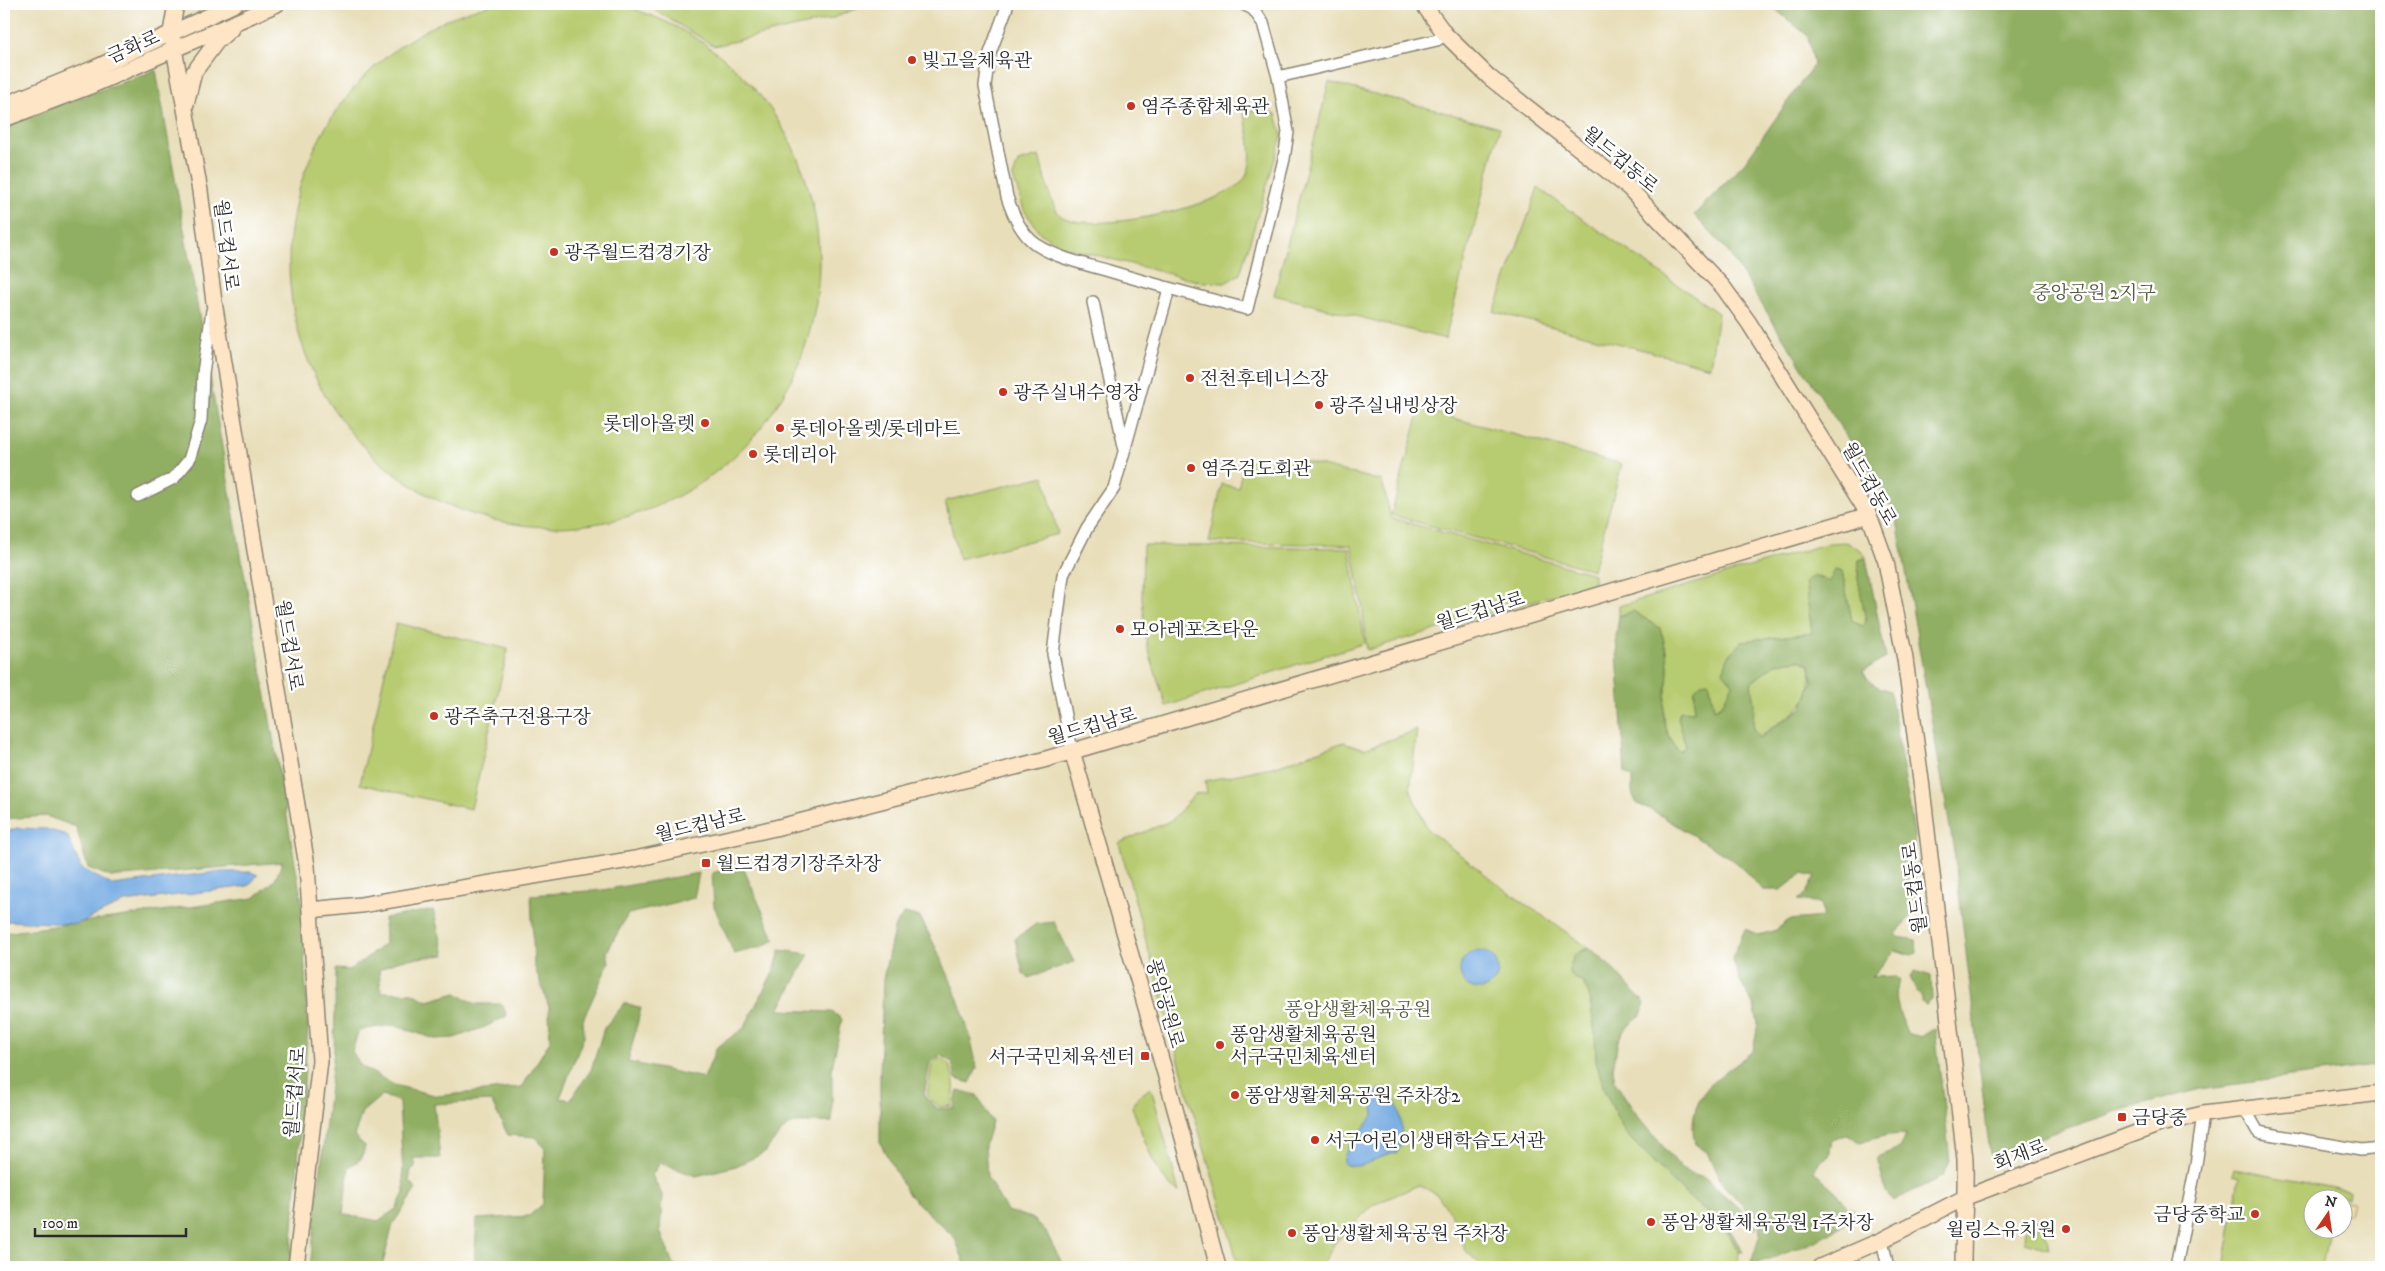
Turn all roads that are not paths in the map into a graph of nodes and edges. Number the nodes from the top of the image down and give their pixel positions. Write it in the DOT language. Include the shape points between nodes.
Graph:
graph roads {
  1 [pos="176,4"];
  2 [pos="235,4"];
  3 [pos="277,4"];
  4 [pos="1008,4"];
  5 [pos="1243,4"];
  6 [pos="1423,4"];
  7 [pos="247,17"];
  8 [pos="171,32"];
  9 [pos="1445,34"];
  10 [pos="175,49"];
  11 [pos="1278,77"];
  12 [pos="4,105"];
  13 [pos="185,107"];
  14 [pos="4,119"];
  15 [pos="1169,289"];
  16 [pos="214,302"];
  17 [pos="1093,302"];
  18 [pos="1124,448"];
  19 [pos="138,496"];
  20 [pos="1869,515"];
  21 [pos="1072,751"];
  22 [pos="310,910"];
  23 [pos="2381,1093"];
  24 [pos="2246,1110"];
  25 [pos="2204,1114"];
  26 [pos="2381,1148"];
  27 [pos="1966,1197"];
  28 [pos="1882,1240"];
  29 [pos="296,1267"];
  30 [pos="1218,1267"];
  31 [pos="1820,1267"];
  32 [pos="1888,1267"];
  33 [pos="1963,1267"];
  34 [pos="2176,1267"];
  1 -- 8 [label="street"];
  2 -- 8 [label="street, 금화로"];
  3 -- 7 [label="street, 금화로"];
  4 -- 15 [label="street" via="989,56 985,86 1007,197 1018,223 1026,235 1056,255"];
  5 -- 11 [label="street" via="1253,9 1263,24"];
  6 -- 9 [label="street, 월드컵동로"];
  7 -- 10 [label="street, 금화로"];
  7 -- 13 [label="street" via="217,41 194,72"];
  8 -- 10 [label="street, 월드컵서로"];
  8 -- 12 [label="street, 금화로" via="95,68"];
  9 -- 11 [label="street" via="1437,40"];
  9 -- 20 [label="street, 월드컵동로" via="1528,110 1629,188 1724,287"];
  10 -- 13 [label="street, 월드컵서로"];
  10 -- 14 [label="street, 금화로"];
  11 -- 15 [label="street" via="1286,111 1287,143 1247,309"];
  13 -- 16 [label="street, 월드컵서로"];
  15 -- 18 [label="street"];
  16 -- 19 [label="street" via="203,373 201,420 189,460 174,478"];
  16 -- 22 [label="street, 월드컵서로" via="307,866"];
  17 -- 18 [label="street"];
  18 -- 21 [label="street" via="1114,488 1062,575 1053,654"];
  20 -- 21 [label="street, 월드컵남로"];
  20 -- 27 [label="street, 월드컵동로" via="1886,562 1905,659 1965,1159"];
  21 -- 22 [label="street, 월드컵남로" via="634,860 361,905"];
  21 -- 30 [label="street, 풍암공원로"];
  22 -- 29 [label="street, 월드컵서로" via="320,1061"];
  23 -- 24 [label="street, 회재로"];
  24 -- 25 [label="street, 회재로"];
  24 -- 26 [label="street" via="2258,1132 2361,1150"];
  25 -- 27 [label="street, 회재로" via="2160,1124"];
  25 -- 34 [label="street"];
  27 -- 28 [label="street, 회재로"];
  27 -- 33 [label="street, 월드컵동로"];
  28 -- 31 [label="street, 회재로"];
  28 -- 32 [label="street"];
}
